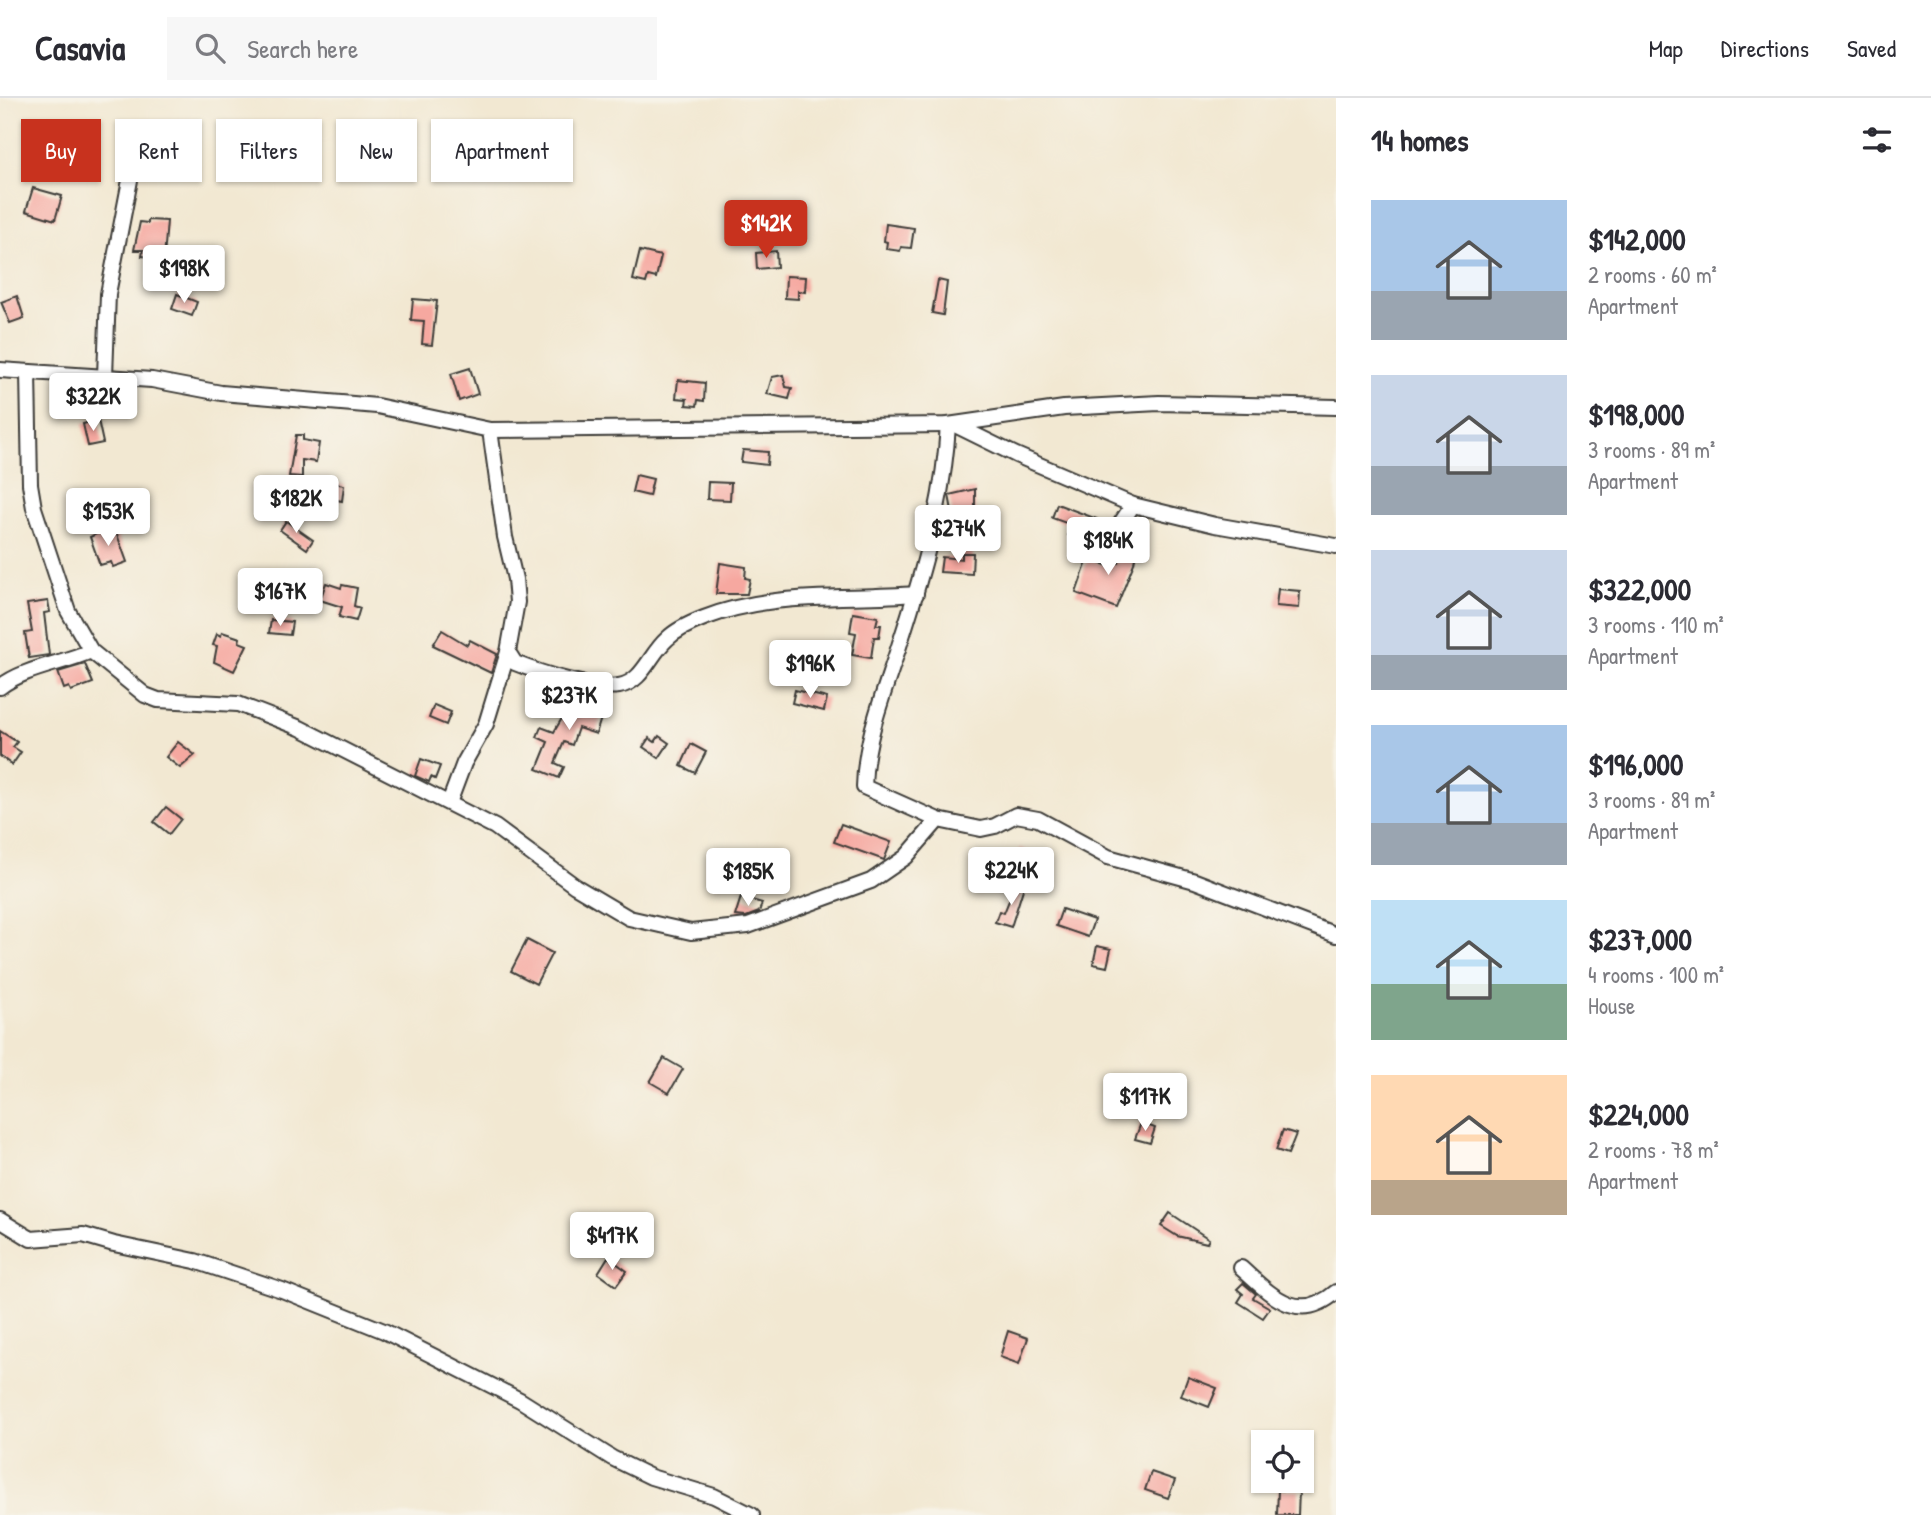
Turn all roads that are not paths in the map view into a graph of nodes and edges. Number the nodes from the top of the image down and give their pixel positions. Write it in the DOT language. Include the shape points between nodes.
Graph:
graph roads {
  1 [pos="130,182"];
  2 [pos="0,370"];
  3 [pos="28,372"];
  4 [pos="105,376"];
  5 [pos="1336,407"];
  6 [pos="952,425"];
  7 [pos="490,430"];
  8 [pos="1133,505"];
  9 [pos="1336,546"];
  10 [pos="1102,551"];
  11 [pos="916,594"];
  12 [pos="91,651"];
  13 [pos="509,652"];
  14 [pos="0,687"];
  15 [pos="449,803"];
  16 [pos="938,820"];
  17 [pos="1336,935"];
  18 [pos="0,1220"];
  19 [pos="1241,1268"];
  20 [pos="1336,1292"];
  21 [pos="752,1515"];
  1 -- 4 [label="street" via="108,294"];
  2 -- 3 [label="street"];
  3 -- 4 [label="street"];
  3 -- 12 [label="street" via="34,508 68,611"];
  4 -- 7 [label="street" via="221,393 377,406"];
  5 -- 6 [label="street" via="1108,405"];
  6 -- 7 [label="street"];
  6 -- 8 [label="street"];
  6 -- 11 [label="street" via="938,510"];
  7 -- 13 [label="street" via="505,537 516,579"];
  8 -- 9 [label="street"];
  8 -- 10 [label="street"];
  11 -- 13 [label="street" via="786,598 705,618 668,638 638,678 622,686 598,685 524,667 510,659"];
  11 -- 16 [label="street" via="871,731 864,787"];
  12 -- 14 [label="street" via="25,673"];
  12 -- 15 [label="street" via="145,695 158,700 238,704 300,728"];
  13 -- 15 [label="street" via="486,724"];
  15 -- 16 [label="street" via="495,827 575,886 629,918 691,932 748,926 871,881 906,857"];
  16 -- 17 [label="street" via="988,829 1016,815 1027,816 1108,857 1195,881"];
  18 -- 21 [label="street" via="32,1239 83,1235 195,1261 282,1290 384,1331 520,1400 651,1477 714,1496"];
  19 -- 20 [label="street" via="1293,1307 1324,1303"];
}
